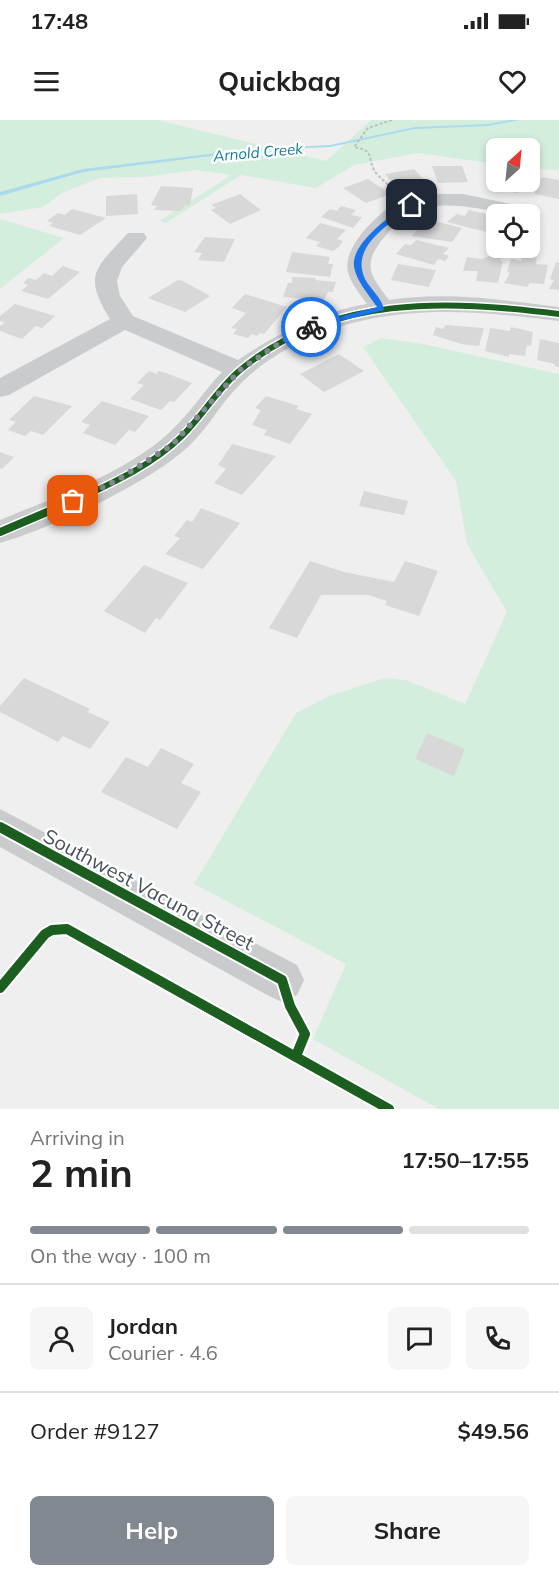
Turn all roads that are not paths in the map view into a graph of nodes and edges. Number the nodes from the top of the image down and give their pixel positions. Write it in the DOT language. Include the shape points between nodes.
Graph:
graph roads {
  1 [pos="486,206"];
  2 [pos="136,238"];
  3 [pos="382,308"];
  4 [pos="559,314"];
  5 [pos="124,321"];
  6 [pos="240,370"];
  7 [pos="0,389"];
  8 [pos="0,532"];
  9 [pos="0,827"];
  10 [pos="282,980"];
  1 -- 3 [label="street" via="458,201 431,202 401,210 362,249 357,262 362,279"];
  2 -- 5 [label="street" via="111,265 105,281 112,305"];
  3 -- 4 [label="street" via="474,303"];
  3 -- 6 [label="street" via="306,329"];
  5 -- 6 [label="street"];
  5 -- 7 [label="street"];
  6 -- 8 [label="street" via="172,445 116,481"];
  9 -- 10 [label="street, Southwest Vacuna Street"];
}
